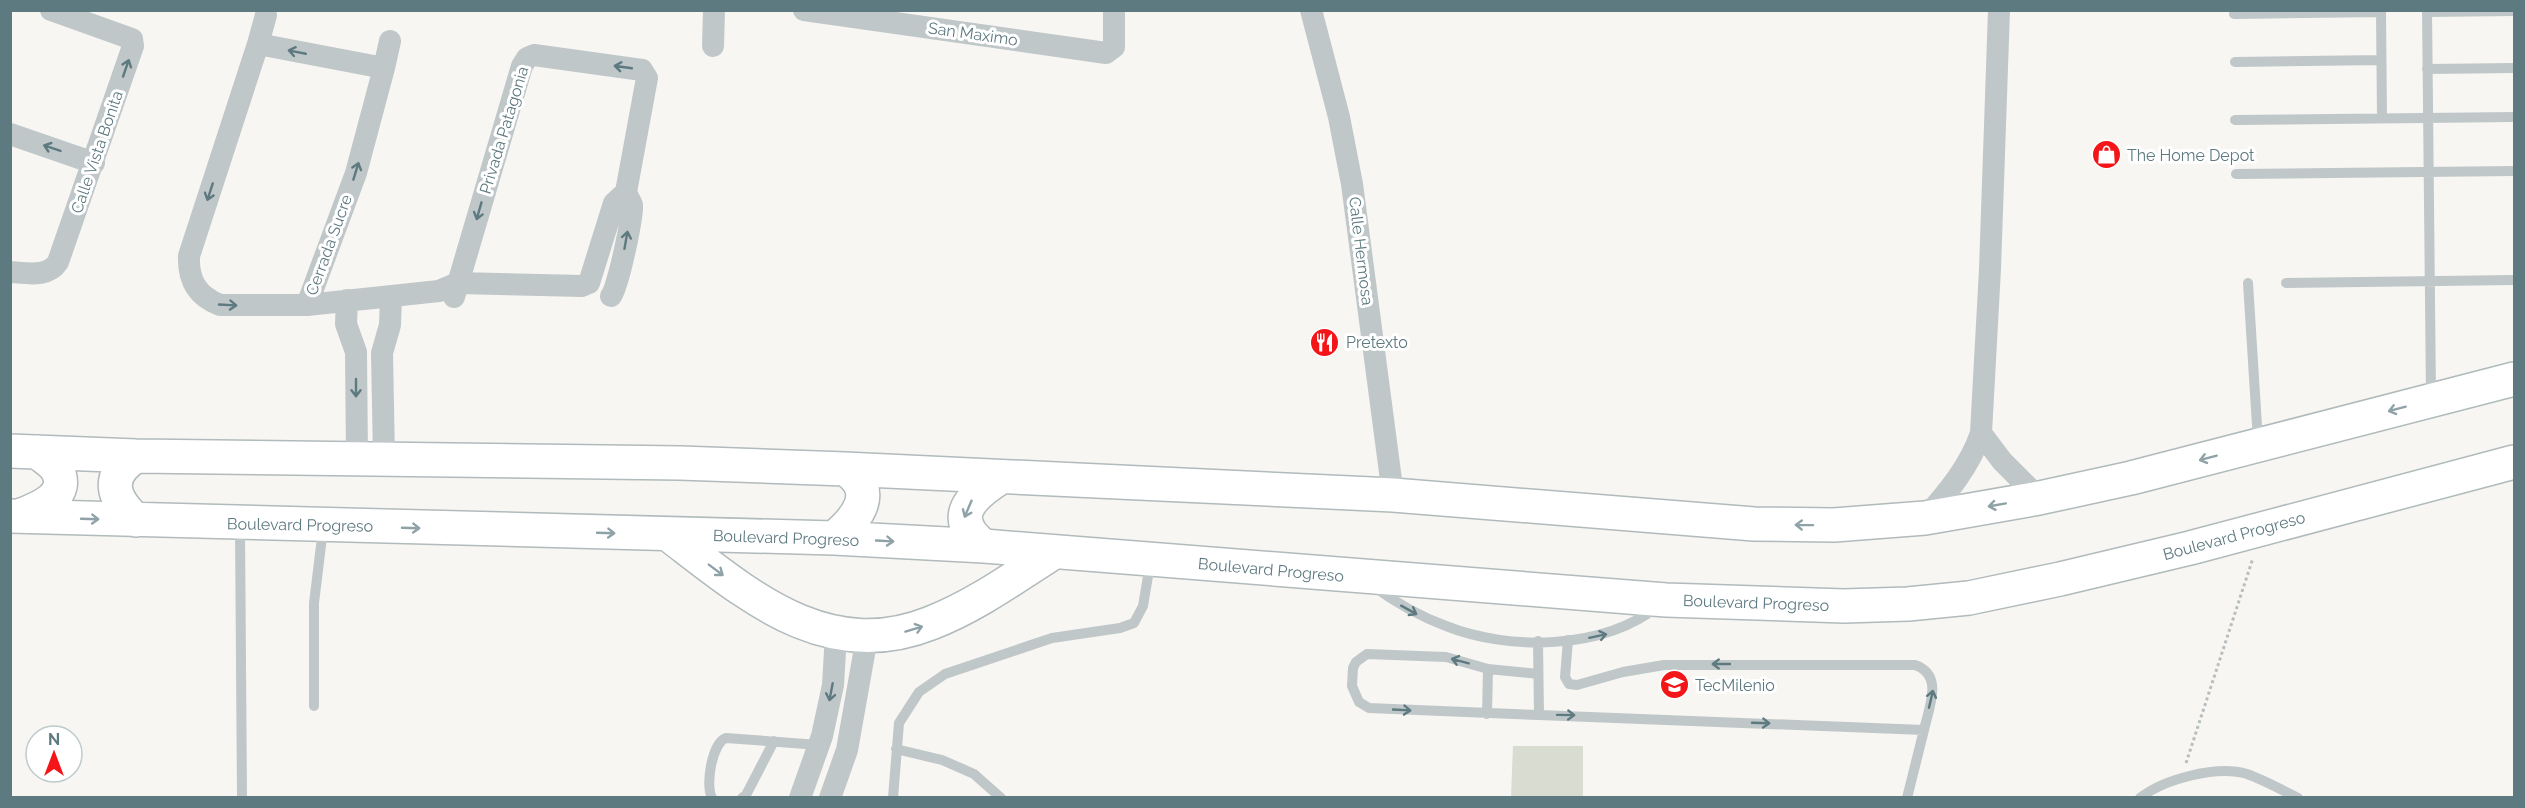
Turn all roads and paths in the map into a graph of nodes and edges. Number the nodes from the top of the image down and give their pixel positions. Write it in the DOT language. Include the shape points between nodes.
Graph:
graph roads {
  1 [pos="51,10"];
  2 [pos="714,10"];
  3 [pos="804,10"];
  4 [pos="1114,10"];
  5 [pos="1311,10"];
  6 [pos="1999,10"];
  7 [pos="2427,11"];
  8 [pos="2514,11"];
  9 [pos="2234,14"];
  10 [pos="266,15"];
  11 [pos="390,41"];
  12 [pos="258,44"];
  13 [pos="713,46"];
  14 [pos="2381,60"];
  15 [pos="2235,62"];
  16 [pos="384,68"];
  17 [pos="2514,68"];
  18 [pos="2427,69"];
  19 [pos="2514,117"];
  20 [pos="2382,118"];
  21 [pos="2428,118"];
  22 [pos="2235,120"];
  23 [pos="10,134"];
  24 [pos="94,163"];
  25 [pos="2514,171"];
  26 [pos="2429,172"];
  27 [pos="2236,174"];
  28 [pos="626,192"];
  29 [pos="10,272"];
  30 [pos="2514,280"];
  31 [pos="2430,281"];
  32 [pos="590,283"];
  33 [pos="2248,283"];
  34 [pos="2286,283"];
  35 [pos="450,290"];
  36 [pos="391,296"];
  37 [pos="611,296"];
  38 [pos="347,300"];
  39 [pos="307,305"];
  40 [pos="356,352"];
  41 [pos="382,353"];
  42 [pos="2514,379"];
  43 [pos="2431,399"];
  44 [pos="1981,433"];
  45 [pos="2259,444"];
  46 [pos="24,451"];
  47 [pos="136,456"];
  48 [pos="370,458"];
  49 [pos="2509,462"];
  50 [pos="845,469"];
  51 [pos="1001,477"];
  52 [pos="1393,495"];
  53 [pos="2039,498"];
  54 [pos="15,516"];
  55 [pos="1925,518"];
  56 [pos="136,520"];
  57 [pos="240,524"];
  58 [pos="324,525"];
  59 [pos="2263,528"];
  60 [pos="669,535"];
  61 [pos="834,538"];
  62 [pos="984,546"];
  63 [pos="1054,552"];
  64 [pos="1151,561"];
  65 [pos="1360,578"];
  66 [pos="1666,600"];
  67 [pos="852,635"];
  68 [pos="1568,640"];
  69 [pos="1538,641"];
  70 [pos="1488,669"];
  71 [pos="1538,674"];
  72 [pos="314,706"];
  73 [pos="1487,714"];
  74 [pos="1539,715"];
  75 [pos="1923,730"];
  76 [pos="774,741"];
  77 [pos="819,745"];
  78 [pos="896,749"];
  79 [pos="2181,779"];
  80 [pos="242,798"];
  81 [pos="712,798"];
  82 [pos="742,798"];
  83 [pos="800,798"];
  84 [pos="830,798"];
  85 [pos="893,798"];
  86 [pos="1001,798"];
  87 [pos="1907,798"];
  88 [pos="2140,798"];
  89 [pos="2298,798"];
  24 -- 1 [label="street, Calle Vista Bonita, one-way" via="134,42"];
  2 -- 13 [label="street"];
  3 -- 4 [label="street, San Maximo" via="1107,53 1114,47"];
  5 -- 52 [label="street, Calle Hermosa" via="1352,184"];
  6 -- 44 [label="street"];
  7 -- 8 [label="lane"];
  7 -- 18 [label="lane"];
  9 -- 14 [label="lane" via="2381,12"];
  10 -- 12 [label="street, Cerrada Sucre"];
  11 -- 16 [label="street, Cerrada Sucre"];
  16 -- 12 [label="street, one-way"];
  12 -- 39 [label="street, Cerrada Sucre, one-way" via="189,256 188,270 201,294 220,305"];
  14 -- 15 [label="lane"];
  14 -- 20 [label="lane"];
  39 -- 16 [label="street, Cerrada Sucre, one-way" via="356,173"];
  17 -- 18 [label="lane"];
  18 -- 21 [label="lane"];
  19 -- 21 [label="lane"];
  20 -- 21 [label="lane"];
  20 -- 22 [label="lane"];
  21 -- 26 [label="lane"];
  24 -- 23 [label="street, one-way"];
  24 -- 29 [label="street, Calle Vista Bonita" via="58,262 51,271"];
  25 -- 26 [label="lane"];
  26 -- 27 [label="lane"];
  26 -- 31 [label="lane"];
  28 -- 32 [label="street, Privada Patagonia" via="614,203"];
  28 -- 35 [label="street, Privada Patagonia, one-way" via="645,73 534,55 527,58"];
  37 -- 28 [label="street, Privada Patagonia, one-way" via="620,278 632,204"];
  30 -- 31 [label="lane"];
  31 -- 34 [label="lane"];
  31 -- 43 [label="lane"];
  32 -- 35 [label="street"];
  32 -- 37 [label="street"];
  33 -- 45 [label="lane"];
  35 -- 36 [label="street"];
  35 -- 37 [label="street" via="594,299"];
  36 -- 38 [label="street"];
  36 -- 41 [label="street" via="390,325"];
  38 -- 39 [label="street"];
  38 -- 40 [label="street" via="346,324"];
  40 -- 41 [label="street"];
  40 -- 48 [label="street, one-way"];
  41 -- 48 [label="street"];
  42 -- 43 [label="main road"];
  43 -- 45 [label="main road, one-way"];
  44 -- 53 [label="street" via="2002,462"];
  44 -- 55 [label="street" via="1974,454"];
  45 -- 53 [label="main road, one-way"];
  46 -- 47 [label="main road"];
  46 -- 54 [label="main road" via="56,468 59,488 53,500 43,507"];
  47 -- 48 [label="main road"];
  47 -- 56 [label="main road" via="124,463 115,487 117,500"];
  48 -- 50 [label="main road"];
  49 -- 59 [label="main road, Boulevard Progreso"];
  50 -- 51 [label="main road"];
  50 -- 61 [label="main road" via="856,476 862,487 862,503 857,516"];
  51 -- 52 [label="main road"];
  51 -- 62 [label="main road, one-way" via="975,496 963,521 970,536"];
  55 -- 52 [label="main road, one-way" via="1834,525 1754,524"];
  53 -- 55 [label="main road, one-way"];
  54 -- 56 [label="main road, Boulevard Progreso, one-way"];
  56 -- 57 [label="main road, Boulevard Progreso"];
  57 -- 58 [label="main road, Boulevard Progreso"];
  57 -- 80 [label="lane"];
  58 -- 60 [label="main road, Boulevard Progreso, one-way"];
  58 -- 72 [label="lane" via="314,603"];
  59 -- 66 [label="main road, Boulevard Progreso" via="2060,579 1969,597 1844,606"];
  59 -- 79 [label="path"];
  60 -- 61 [label="main road, Boulevard Progreso"];
  60 -- 67 [label="main road, one-way" via="766,606 798,623"];
  61 -- 62 [label="main road, Boulevard Progreso, one-way"];
  62 -- 63 [label="main road, Boulevard Progreso"];
  63 -- 64 [label="main road, Boulevard Progreso"];
  67 -- 63 [label="main road, one-way" via="906,632 932,623"];
  64 -- 65 [label="main road, Boulevard Progreso"];
  64 -- 78 [label="lane" via="1143,606 1134,623 1052,638 945,674 919,692 899,723"];
  65 -- 66 [label="main road, Boulevard Progreso"];
  65 -- 69 [label="lane, one-way" via="1393,601 1448,627 1481,636"];
  68 -- 66 [label="lane, one-way" via="1623,629"];
  67 -- 77 [label="street, one-way" via="833,686"];
  67 -- 84 [label="street" via="849,741"];
  68 -- 69 [label="lane"];
  75 -- 68 [label="lane, one-way" via="1933,687 1929,673 1915,665 1664,665 1577,685 1569,684 1565,677"];
  69 -- 71 [label="lane"];
  70 -- 71 [label="lane"];
  70 -- 73 [label="lane"];
  70 -- 73 [label="lane, one-way" via="1446,657 1367,654 1356,662 1352,686 1359,702 1369,708"];
  71 -- 74 [label="lane"];
  73 -- 74 [label="lane"];
  74 -- 75 [label="lane, one-way"];
  75 -- 87 [label="lane"];
  76 -- 77 [label="lane"];
  76 -- 81 [label="lane" via="720,740 709,781"];
  76 -- 82 [label="lane"];
  77 -- 83 [label="street"];
  78 -- 85 [label="lane"];
  78 -- 86 [label="lane" via="942,760 974,774"];
  79 -- 88 [label="lane"];
  79 -- 89 [label="lane" via="2212,771 2246,774"];
}
